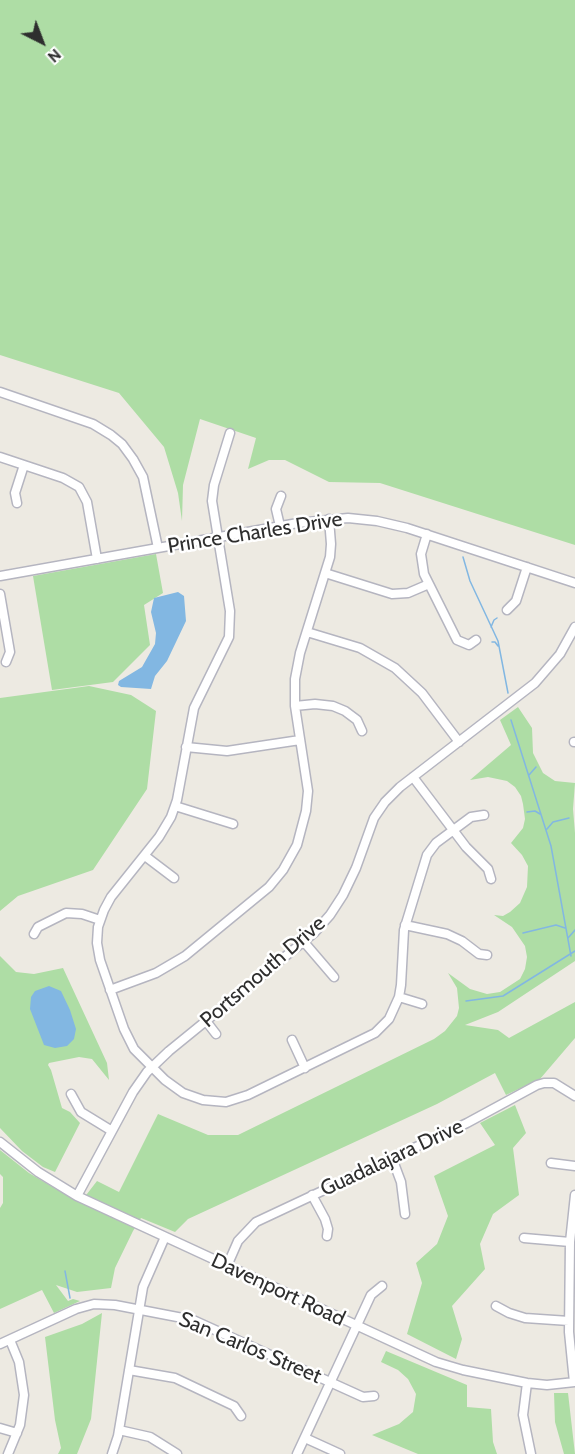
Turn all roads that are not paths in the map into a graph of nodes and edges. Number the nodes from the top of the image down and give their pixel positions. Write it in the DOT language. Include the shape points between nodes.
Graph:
graph roads {
  1 [pos="0,392"];
  2 [pos="230,433"];
  3 [pos="0,457"];
  4 [pos="24,465"];
  5 [pos="281,496"];
  6 [pos="17,503"];
  7 [pos="329,519"];
  8 [pos="280,526"];
  9 [pos="427,534"];
  10 [pos="218,537"];
  11 [pos="158,548"];
  12 [pos="97,558"];
  13 [pos="527,567"];
  14 [pos="325,573"];
  15 [pos="0,576"];
  16 [pos="575,583"];
  17 [pos="429,584"];
  18 [pos="0,594"];
  19 [pos="507,610"];
  20 [pos="575,627"];
  21 [pos="307,632"];
  22 [pos="476,640"];
  23 [pos="6,662"];
  24 [pos="295,706"];
  25 [pos="362,731"];
  26 [pos="300,740"];
  27 [pos="459,742"];
  28 [pos="186,747"];
  29 [pos="413,777"];
  30 [pos="175,806"];
  31 [pos="484,815"];
  32 [pos="233,824"];
  33 [pos="454,830"];
  34 [pos="145,855"];
  35 [pos="174,878"];
  36 [pos="490,879"];
  37 [pos="100,920"];
  38 [pos="405,924"];
  39 [pos="34,934"];
  40 [pos="304,942"];
  41 [pos="487,955"];
  42 [pos="334,977"];
  43 [pos="110,990"];
  44 [pos="399,997"];
  45 [pos="422,1004"];
  46 [pos="206,1021"];
  47 [pos="216,1034"];
  48 [pos="292,1040"];
  49 [pos="152,1067"];
  50 [pos="305,1068"];
  51 [pos="573,1091"];
  52 [pos="71,1094"];
  53 [pos="112,1131"];
  54 [pos="0,1142"];
  55 [pos="392,1158"];
  56 [pos="551,1163"];
  57 [pos="575,1166"];
  58 [pos="575,1195"];
  59 [pos="77,1196"];
  60 [pos="312,1196"];
  61 [pos="405,1214"];
  62 [pos="327,1236"];
  63 [pos="165,1237"];
  64 [pos="524,1238"];
  65 [pos="570,1242"];
  66 [pos="227,1266"];
  67 [pos="382,1286"];
  68 [pos="496,1306"];
  69 [pos="139,1309"];
  70 [pos="569,1321"];
  71 [pos="357,1326"];
  72 [pos="10,1340"];
  73 [pos="0,1344"];
  74 [pos="129,1370"];
  75 [pos="574,1382"];
  76 [pos="330,1383"];
  77 [pos="527,1383"];
  78 [pos="374,1396"];
  79 [pos="241,1416"];
  80 [pos="0,1428"];
  81 [pos="119,1430"];
  82 [pos="17,1433"];
  83 [pos="304,1438"];
  84 [pos="8,1454"];
  85 [pos="112,1454"];
  86 [pos="177,1454"];
  87 [pos="297,1454"];
  88 [pos="340,1454"];
  89 [pos="531,1454"];
  1 -- 11 [label="street" via="86,421 116,439 134,459 143,477"];
  2 -- 10 [label="street" via="213,490"];
  3 -- 4 [label="street"];
  4 -- 6 [label="street" via="15,493"];
  4 -- 12 [label="street" via="67,479 81,490"];
  5 -- 8 [label="street" via="276,509"];
  7 -- 8 [label="street, Prince Charles Drive"];
  7 -- 9 [label="street, Prince Charles Drive" via="377,521"];
  7 -- 14 [label="street" via="331,550"];
  8 -- 10 [label="street, Prince Charles Drive"];
  9 -- 13 [label="street, Prince Charles Drive"];
  9 -- 17 [label="street" via="421,559"];
  10 -- 11 [label="street, Prince Charles Drive"];
  10 -- 28 [label="street" via="230,632 194,708"];
  11 -- 12 [label="street, Prince Charles Drive"];
  12 -- 15 [label="street, Prince Charles Drive"];
  13 -- 16 [label="street, Prince Charles Drive"];
  13 -- 19 [label="street" via="516,601"];
  14 -- 17 [label="street" via="392,594 408,593"];
  14 -- 21 [label="street"];
  17 -- 22 [label="street" via="457,640 469,645"];
  18 -- 23 [label="street" via="10,648"];
  20 -- 27 [label="street, Portsmouth Drive" via="560,654 535,683"];
  21 -- 24 [label="street" via="296,672"];
  21 -- 27 [label="street" via="360,648 389,663 417,687"];
  24 -- 25 [label="street" via="337,707 357,720"];
  24 -- 26 [label="street"];
  26 -- 28 [label="street" via="227,751"];
  26 -- 43 [label="street" via="307,781 306,811 297,845 283,870 261,894 185,956 156,973"];
  27 -- 29 [label="street, Portsmouth Drive"];
  28 -- 30 [label="street"];
  29 -- 33 [label="street"];
  29 -- 40 [label="street, Portsmouth Drive" via="379,810 343,895"];
  30 -- 32 [label="street"];
  30 -- 34 [label="street" via="163,832"];
  31 -- 33 [label="street" via="474,816"];
  33 -- 36 [label="street" via="488,869"];
  33 -- 38 [label="street" via="427,855"];
  34 -- 35 [label="street"];
  34 -- 37 [label="street" via="111,897"];
  37 -- 39 [label="street" via="66,913 38,927"];
  37 -- 43 [label="street" via="98,951"];
  38 -- 41 [label="street" via="447,934 478,954"];
  38 -- 44 [label="street"];
  40 -- 42 [label="street"];
  40 -- 46 [label="street, Portsmouth Drive"];
  43 -- 49 [label="street" via="129,1040"];
  44 -- 45 [label="street"];
  44 -- 50 [label="street" via="389,1019 375,1033"];
  46 -- 47 [label="street"];
  46 -- 49 [label="street, Portsmouth Drive"];
  48 -- 50 [label="street"];
  49 -- 50 [label="street" via="183,1093 218,1102 243,1098"];
  49 -- 53 [label="street, Portsmouth Drive"];
  51 -- 55 [label="street, Guadalajara Drive" via="554,1083 537,1085"];
  52 -- 53 [label="street" via="81,1112"];
  53 -- 59 [label="street, Portsmouth Drive"];
  54 -- 59 [label="street, Davenport Road"];
  55 -- 60 [label="street, Guadalajara Drive"];
  55 -- 61 [label="street" via="401,1182"];
  56 -- 57 [label="street"];
  58 -- 65 [label="street"];
  59 -- 63 [label="street, Davenport Road"];
  60 -- 62 [label="street" via="325,1219"];
  60 -- 66 [label="street, Guadalajara Drive" via="256,1222 238,1241"];
  63 -- 66 [label="street, Davenport Road"];
  63 -- 69 [label="street" via="145,1281"];
  64 -- 65 [label="street"];
  65 -- 70 [label="street"];
  66 -- 71 [label="street, Davenport Road"];
  67 -- 71 [label="street" via="373,1292"];
  68 -- 70 [label="street" via="525,1318"];
  69 -- 72 [label="street, San Carlos Street" via="87,1305"];
  69 -- 74 [label="street"];
  69 -- 76 [label="street, San Carlos Street" via="199,1322"];
  70 -- 75 [label="street"];
  71 -- 76 [label="street"];
  71 -- 77 [label="street, Davenport Road" via="442,1365"];
  72 -- 73 [label="street, San Carlos Street"];
  72 -- 82 [label="street" via="23,1388"];
  74 -- 79 [label="street" via="175,1378 234,1406"];
  74 -- 81 [label="street"];
  75 -- 77 [label="street, Davenport Road"];
  76 -- 78 [label="street, San Carlos Street" via="363,1397"];
  76 -- 83 [label="street"];
  77 -- 89 [label="street" via="523,1407"];
  80 -- 82 [label="street"];
  81 -- 85 [label="street"];
  81 -- 86 [label="street" via="145,1435"];
  82 -- 84 [label="street"];
  83 -- 87 [label="street"];
  83 -- 88 [label="street"];
}
